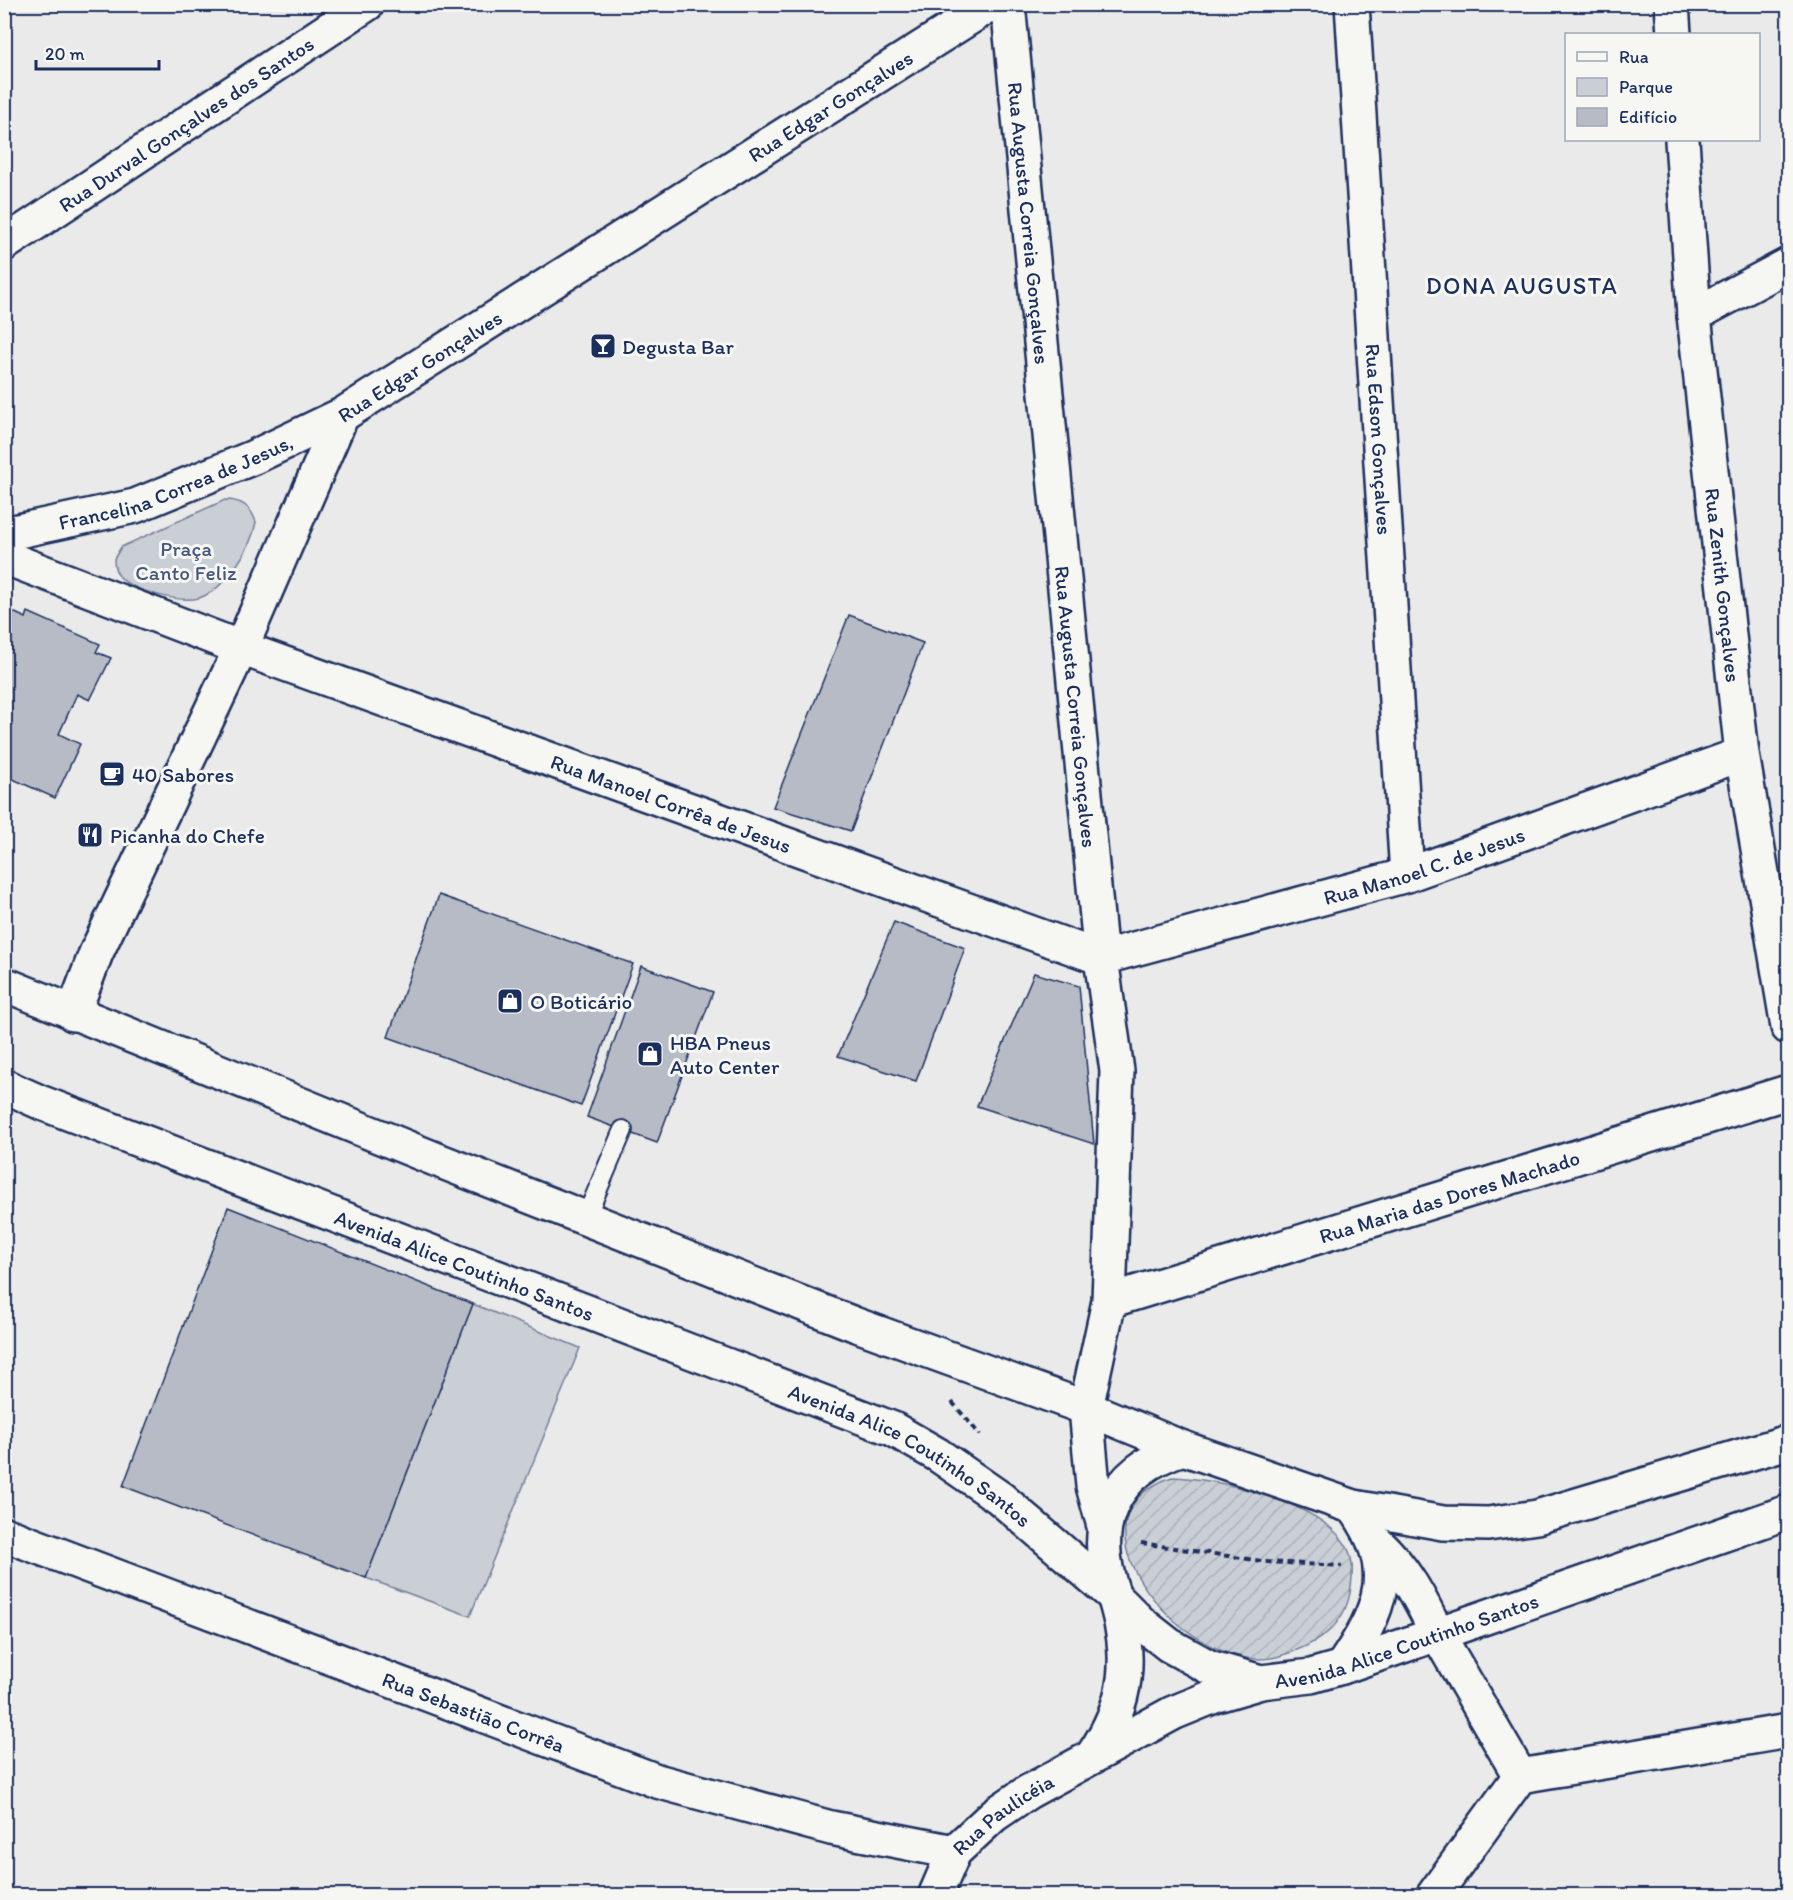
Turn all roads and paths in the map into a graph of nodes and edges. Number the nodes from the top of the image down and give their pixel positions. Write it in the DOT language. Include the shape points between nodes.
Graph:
graph roads {
  1 [pos="368,4"];
  2 [pos="991,4"];
  3 [pos="1008,4"];
  4 [pos="1352,4"];
  5 [pos="1672,4"];
  6 [pos="1674,33"];
  7 [pos="1682,141"];
  8 [pos="4,244"];
  9 [pos="1788,265"];
  10 [pos="1694,315"];
  11 [pos="342,415"];
  12 [pos="4,534"];
  13 [pos="4,557"];
  14 [pos="241,648"];
  15 [pos="1742,754"];
  16 [pos="1407,875"];
  17 [pos="1101,958"];
  18 [pos="4,984"];
  19 [pos="73,1014"];
  20 [pos="1788,1027"];
  21 [pos="4,1086"];
  22 [pos="1788,1092"];
  23 [pos="623,1130"];
  24 [pos="586,1217"];
  25 [pos="1109,1301"];
  26 [pos="1086,1408"];
  27 [pos="1788,1442"];
  28 [pos="1183,1448"];
  29 [pos="1354,1507"];
  30 [pos="1788,1512"];
  31 [pos="1104,1526"];
  32 [pos="4,1534"];
  33 [pos="1375,1541"];
  34 [pos="1114,1596"];
  35 [pos="1437,1633"];
  36 [pos="1341,1667"];
  37 [pos="1261,1682"];
  38 [pos="1788,1731"];
  39 [pos="1093,1755"];
  40 [pos="1520,1776"];
  41 [pos="954,1852"];
  42 [pos="935,1896"];
  43 [pos="1433,1896"];
  1 -- 8 [label="street, Rua Durval Gonçalves dos Santos"];
  2 -- 11 [label="street, Rua Edgar Gonçalves"];
  3 -- 17 [label="street, Rua Augusta Correia Gonçalves"];
  4 -- 16 [label="street, Rua Edson Gonçalves"];
  5 -- 6 [label="street"];
  7 -- 10 [label="street, Rua Zenith Gonçalves"];
  9 -- 10 [label="street"];
  10 -- 15 [label="street, Rua Zenith Gonçalves"];
  11 -- 12 [label="street, Francelina Correa de Jesus," via="254,457 135,506"];
  11 -- 14 [label="street, Rua Edgar Gonçalves"];
  13 -- 14 [label="street, Rua Manoel Corrêa de Jesus"];
  14 -- 17 [label="street, Rua Manoel Corrêa de Jesus"];
  14 -- 19 [label="street, Rua Edgar Gonçalves" via="96,953"];
  15 -- 16 [label="street, Rua Manoel C. de Jesus"];
  15 -- 20 [label="street, Rua Zenith Gonçalves"];
  16 -- 17 [label="street, Rua Manoel C. de Jesus"];
  17 -- 25 [label="street, Rua Augusta Correia Gonçalves" via="1117,1071"];
  18 -- 19 [label="street"];
  19 -- 24 [label="street"];
  21 -- 34 [label="street, Avenida Alice Coutinho Santos" via="894,1429 1000,1498"];
  22 -- 25 [label="street, Rua Maria das Dores Machado"];
  23 -- 24 [label="lane"];
  24 -- 26 [label="street" via="855,1324"];
  25 -- 26 [label="street, Rua Augusta Correia Gonçalves"];
  26 -- 28 [label="street"];
  26 -- 31 [label="street, Rua Augusta Correia Gonçalves" via="1093,1486"];
  27 -- 29 [label="street" via="1537,1517 1488,1524 1443,1523"];
  28 -- 29 [label="street"];
  28 -- 31 [label="street" via="1141,1467 1112,1503"];
  29 -- 33 [label="street"];
  30 -- 35 [label="street, Avenida Alice Coutinho Santos"];
  31 -- 34 [label="street, Rua Paulicéia" via="1104,1562"];
  32 -- 41 [label="street, Rua Sebastião Corrêa" via="657,1781 831,1828"];
  33 -- 35 [label="street" via="1413,1585"];
  33 -- 36 [label="street" via="1381,1568 1379,1594 1372,1619"];
  34 -- 37 [label="street, Avenida Alice Coutinho Santos" via="1169,1645 1209,1667"];
  34 -- 39 [label="street, Rua Paulicéia" via="1124,1633 1125,1680 1107,1735"];
  35 -- 36 [label="street, Avenida Alice Coutinho Santos"];
  35 -- 40 [label="street"];
  36 -- 37 [label="street, Avenida Alice Coutinho Santos" via="1311,1676"];
  37 -- 39 [label="street, Rua Paulicéia" via="1173,1713"];
  38 -- 40 [label="street"];
  39 -- 41 [label="street, Rua Paulicéia" via="994,1815"];
  40 -- 43 [label="street"];
  41 -- 42 [label="street, Rua Paulicéia"];
}
